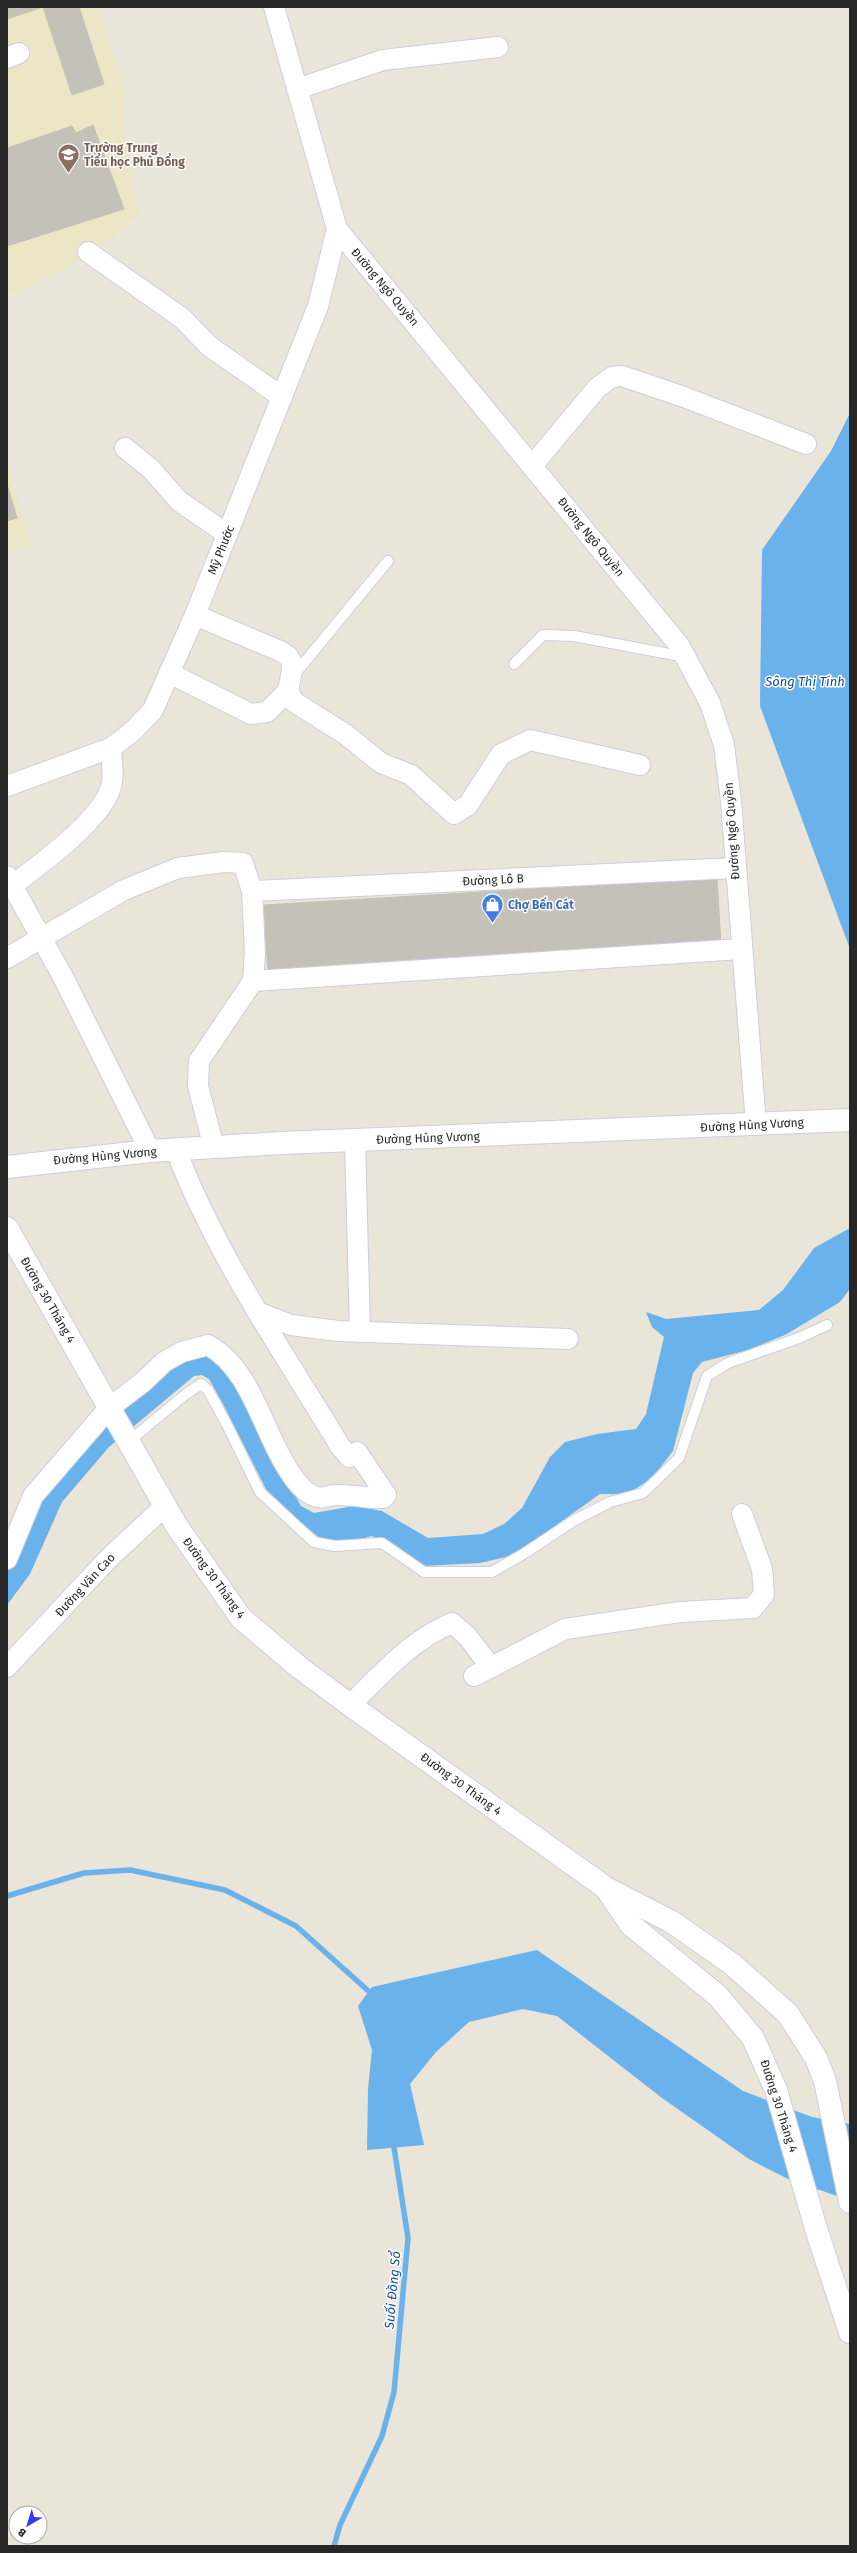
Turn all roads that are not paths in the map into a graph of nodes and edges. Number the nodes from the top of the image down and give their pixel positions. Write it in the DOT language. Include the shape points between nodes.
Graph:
graph roads {
  1 [pos="274,7"];
  2 [pos="498,48"];
  3 [pos="297,89"];
  4 [pos="337,229"];
  5 [pos="88,252"];
  6 [pos="282,397"];
  7 [pos="806,444"];
  8 [pos="125,448"];
  9 [pos="532,466"];
  10 [pos="227,534"];
  11 [pos="388,561"];
  12 [pos="195,615"];
  13 [pos="685,657"];
  14 [pos="514,664"];
  15 [pos="169,673"];
  16 [pos="289,685"];
  17 [pos="111,748"];
  18 [pos="640,765"];
  19 [pos="7,786"];
  20 [pos="735,868"];
  21 [pos="11,890"];
  22 [pos="252,891"];
  23 [pos="42,938"];
  24 [pos="741,949"];
  25 [pos="7,958"];
  26 [pos="253,980"];
  27 [pos="850,1120"];
  28 [pos="756,1125"];
  29 [pos="355,1140"];
  30 [pos="214,1148"];
  31 [pos="176,1150"];
  32 [pos="150,1151"];
  33 [pos="7,1167"];
  34 [pos="7,1228"];
  35 [pos="260,1313"];
  36 [pos="827,1325"];
  37 [pos="360,1332"];
  38 [pos="568,1339"];
  39 [pos="110,1409"];
  40 [pos="127,1439"];
  41 [pos="165,1506"];
  42 [pos="742,1514"];
  43 [pos="7,1559"];
  44 [pos="7,1667"];
  45 [pos="350,1705"];
  46 [pos="606,1888"];
  47 [pos="850,2202"];
  48 [pos="850,2332"];
  1 -- 3 [label="street, Đường Ngô Quyền"];
  2 -- 3 [label="street" via="383,60"];
  3 -- 4 [label="street, Đường Ngô Quyền"];
  4 -- 6 [label="street, Mỹ Phước" via="318,306"];
  4 -- 9 [label="street, Đường Ngô Quyền"];
  5 -- 6 [label="street" via="182,318 209,346"];
  6 -- 10 [label="street, Mỹ Phước"];
  7 -- 9 [label="street" via="622,376 612,377 597,388"];
  8 -- 10 [label="street" via="151,469 179,501"];
  9 -- 13 [label="street, Đường Ngô Quyền" via="679,645"];
  10 -- 12 [label="street, Mỹ Phước"];
  11 -- 16 [label="lane"];
  12 -- 15 [label="street, Mỹ Phước"];
  12 -- 16 [label="street" via="280,651 292,660"];
  13 -- 14 [label="lane" via="574,636 543,635"];
  13 -- 20 [label="street, Đường Ngô Quyền" via="710,703 724,745"];
  15 -- 16 [label="street" via="251,714 267,712"];
  15 -- 17 [label="street, Mỹ Phước" via="153,710 133,731"];
  16 -- 18 [label="street" via="294,702 345,734 381,763 411,775 454,814 468,805 501,754 530,740"];
  17 -- 19 [label="street, Mỹ Phước"];
  17 -- 21 [label="street" via="112,783 100,808"];
  20 -- 22 [label="street, Đường Lô B"];
  20 -- 24 [label="street, Đường Ngô Quyền"];
  21 -- 23 [label="street"];
  22 -- 23 [label="street" via="242,863 224,862 178,868 124,890"];
  22 -- 26 [label="street" via="255,953"];
  23 -- 25 [label="street"];
  23 -- 32 [label="street"];
  24 -- 26 [label="street"];
  24 -- 28 [label="street, Đường Ngô Quyền"];
  26 -- 30 [label="street" via="199,1061 198,1086"];
  27 -- 28 [label="main road, Đường Hùng Vương"];
  28 -- 29 [label="main road, Đường Hùng Vương"];
  29 -- 30 [label="main road, Đường Hùng Vương"];
  29 -- 37 [label="street"];
  30 -- 31 [label="main road, Đường Hùng Vương"];
  31 -- 32 [label="main road, Đường Hùng Vương"];
  31 -- 35 [label="street" via="194,1197"];
  32 -- 33 [label="main road, Đường Hùng Vương"];
  34 -- 39 [label="main road, Đường 30 Tháng 4"];
  35 -- 37 [label="street" via="291,1325"];
  35 -- 39 [label="street" via="340,1446 349,1457 357,1452 386,1495 384,1498 334,1495 323,1499 311,1495 294,1478 275,1450 235,1366 220,1351 208,1345 182,1352 164,1362"];
  36 -- 40 [label="lane" via="799,1338 728,1363 707,1376 678,1458 644,1493 610,1502 573,1521 492,1572 424,1572 382,1543 334,1546 314,1542 260,1492 208,1390 201,1384"];
  37 -- 38 [label="street"];
  39 -- 40 [label="main road, Đường 30 Tháng 4"];
  39 -- 43 [label="street" via="33,1496"];
  40 -- 41 [label="main road, Đường 30 Tháng 4"];
  41 -- 44 [label="street, Đường Văn Cao" via="109,1558"];
  41 -- 45 [label="main road, Đường 30 Tháng 4" via="241,1618 300,1668"];
  42 -- 45 [label="street" via="762,1569 764,1594 753,1608 680,1612 565,1629 483,1671 467,1636 452,1623 438,1629 400,1656"];
  45 -- 46 [label="main road, Đường 30 Tháng 4"];
  46 -- 47 [label="main road, Đường 30 Tháng 4" via="672,1922 726,1959 788,2014 816,2058 828,2094"];
  46 -- 48 [label="main road, Đường 30 Tháng 4" via="632,1925 708,1987 737,2016 760,2049 776,2090 817,2232"];
}
